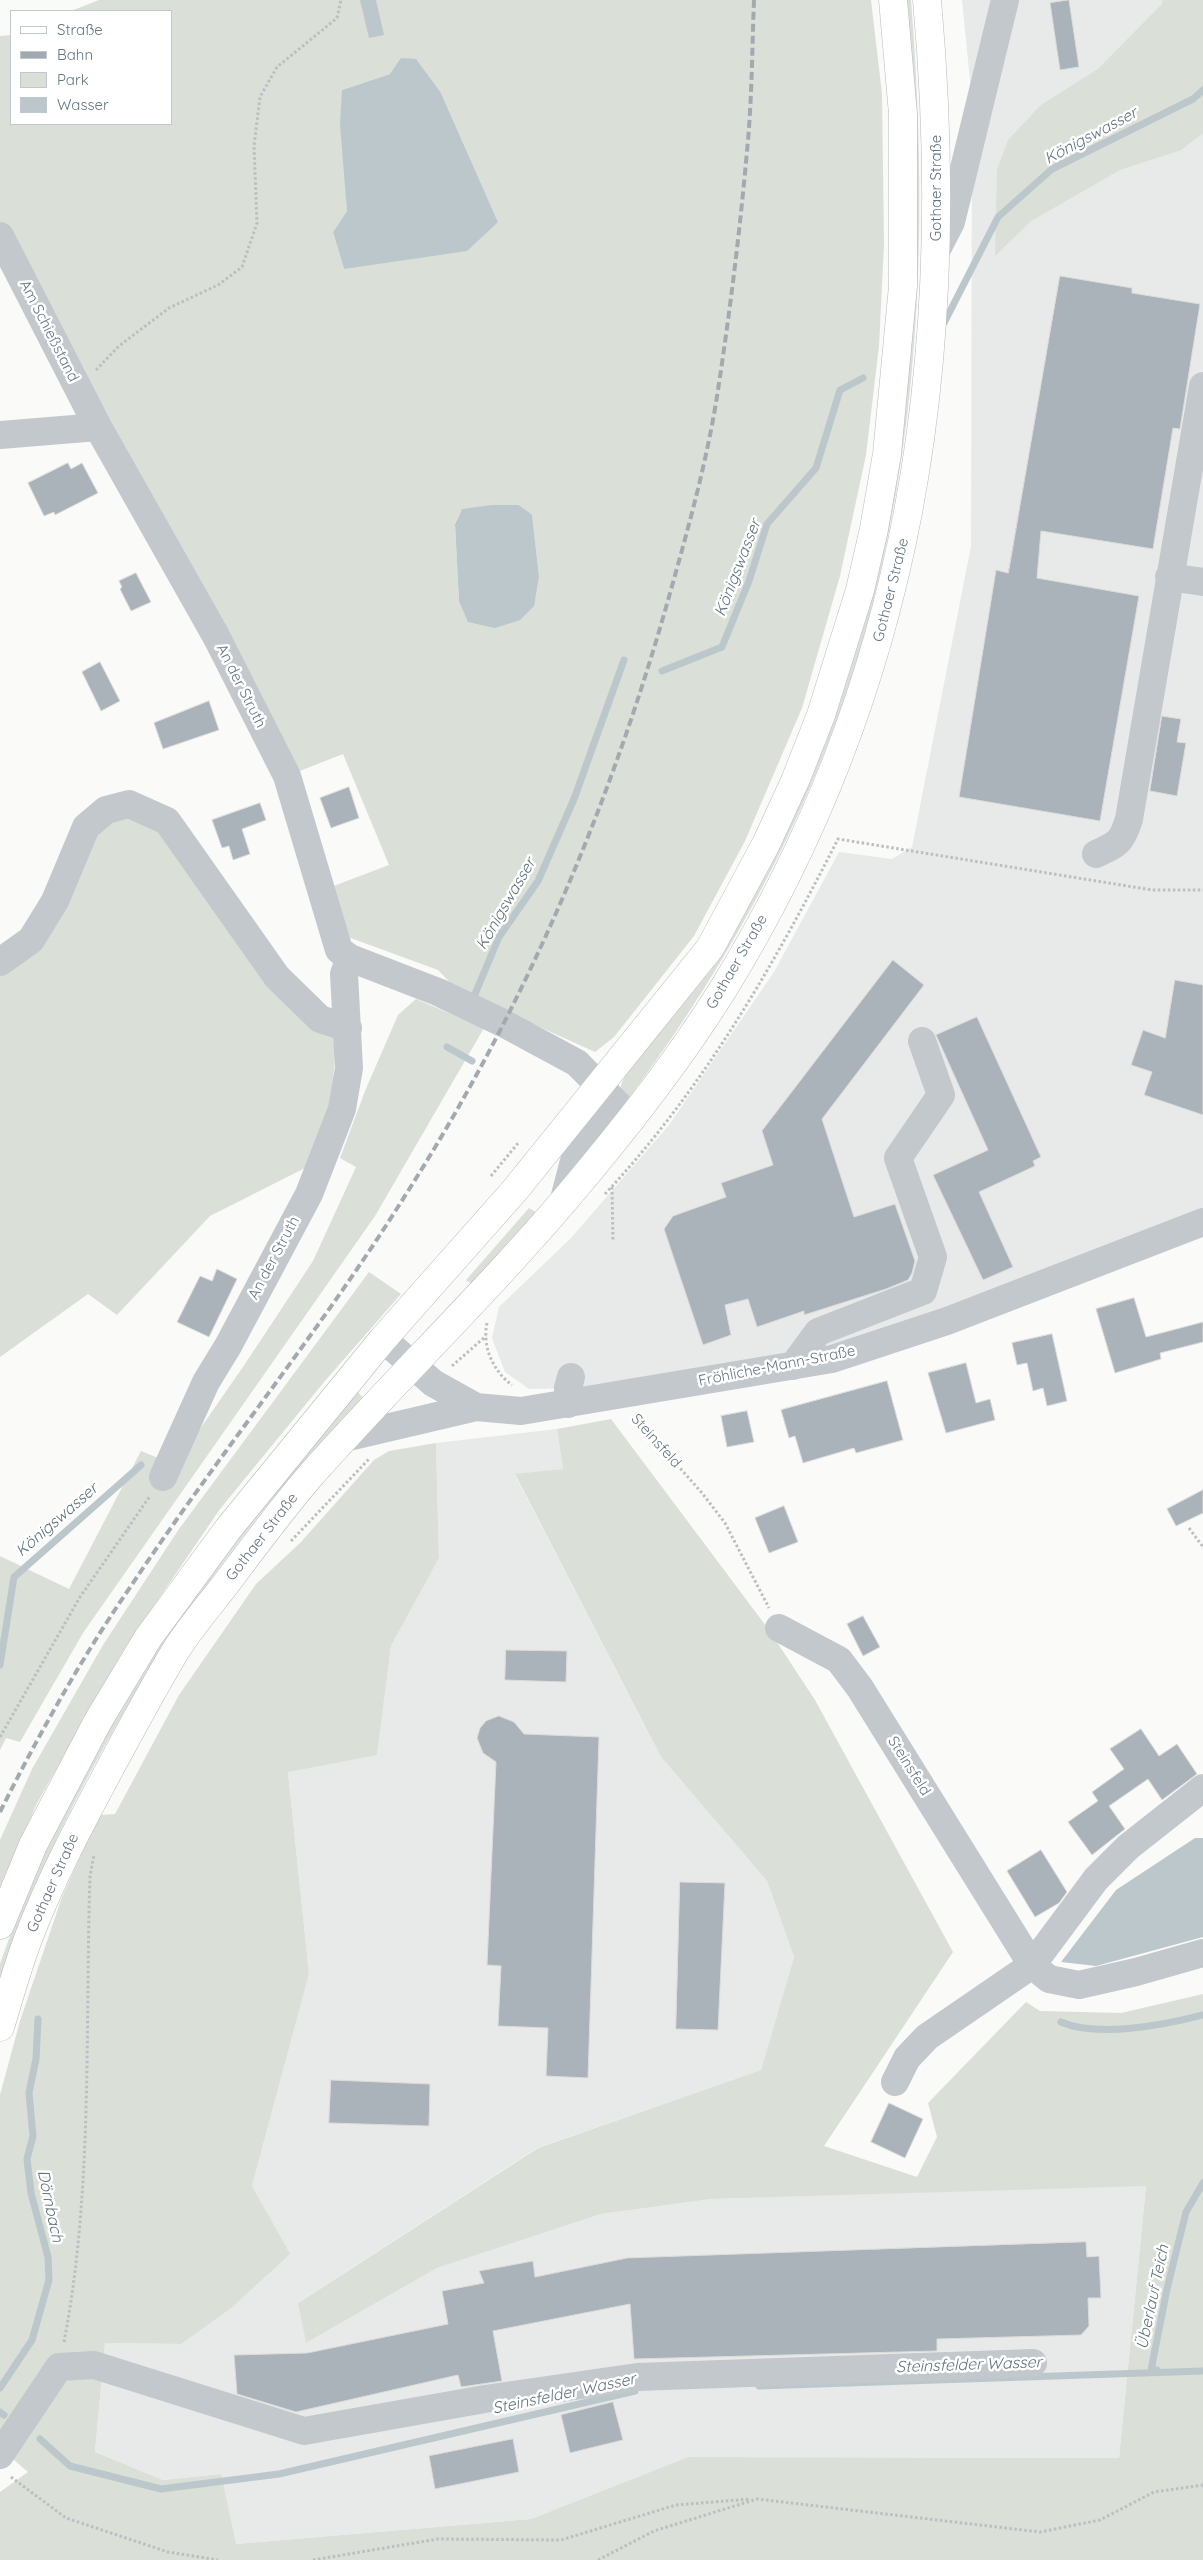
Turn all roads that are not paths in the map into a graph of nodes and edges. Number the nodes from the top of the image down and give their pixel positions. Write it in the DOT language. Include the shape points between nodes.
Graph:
graph roads {
  1 [pos="893,0"];
  2 [pos="927,0"];
  3 [pos="1004,3"];
  4 [pos="0,236"];
  5 [pos="936,251"];
  6 [pos="1203,386"];
  7 [pos="98,427"];
  8 [pos="0,435"];
  9 [pos="1169,577"];
  10 [pos="1203,582"];
  11 [pos="1096,854"];
  12 [pos="350,958"];
  13 [pos="0,962"];
  14 [pos="348,1028"];
  15 [pos="922,1041"];
  16 [pos="616,1103"];
  17 [pos="1203,1222"];
  18 [pos="383,1339"];
  19 [pos="413,1366"];
  20 [pos="793,1366"];
  21 [pos="571,1376"];
  22 [pos="568,1404"];
  23 [pos="476,1407"];
  24 [pos="348,1437"];
  25 [pos="163,1477"];
  26 [pos="779,1628"];
  27 [pos="1203,1788"];
  28 [pos="0,1925"];
  29 [pos="1203,1953"];
  30 [pos="1032,1965"];
  31 [pos="0,2027"];
  32 [pos="895,2082"];
  33 [pos="1033,2363"];
  34 [pos="4,2465"];
  1 -- 16 [label="main road, Gothaer Straße" via="903,114 903,286 887,454 860,590 824,706 795,780 726,921"];
  2 -- 5 [label="main road, Gothaer Straße" via="936,146"];
  3 -- 5 [label="street" via="951,222"];
  4 -- 7 [label="street, Am Schießstand"];
  5 -- 16 [label="main road, Gothaer Straße" via="927,395 909,517 876,648 851,724 822,799 754,936 720,994 672,1064"];
  6 -- 9 [label="street"];
  7 -- 8 [label="street"];
  7 -- 12 [label="street, An der Struth" via="216,636 287,776 339,950"];
  9 -- 10 [label="street"];
  9 -- 11 [label="street" via="1124,838"];
  12 -- 14 [label="street, An der Struth" via="344,974"];
  12 -- 16 [label="street" via="438,992 577,1063"];
  13 -- 14 [label="street" via="31,940 55,901 86,827 106,810 129,804 167,822 277,977 320,1019"];
  14 -- 25 [label="street, An der Struth" via="349,1068 342,1109 309,1194 206,1382"];
  15 -- 20 [label="street" via="941,1095 898,1158 933,1257 923,1291 818,1332"];
  16 -- 18 [label="main road, Gothaer Straße" via="515,1190"];
  16 -- 19 [label="main road, Gothaer Straße" via="562,1203"];
  17 -- 20 [label="street, Fröhliche-Mann-Straße" via="913,1333 832,1359"];
  18 -- 19 [label="street, Fröhliche-Mann-Straße"];
  18 -- 28 [label="main road, Gothaer Straße" via="228,1528 148,1638 98,1721 33,1845"];
  19 -- 23 [label="street, Fröhliche-Mann-Straße" via="444,1391"];
  19 -- 24 [label="main road, Gothaer Straße"];
  20 -- 22 [label="street, Fröhliche-Mann-Straße"];
  21 -- 22 [label="street"];
  22 -- 23 [label="street, Fröhliche-Mann-Straße" via="521,1411"];
  23 -- 24 [label="street"];
  24 -- 31 [label="main road, Gothaer Straße" via="280,1513 178,1646 65,1853 28,1939"];
  26 -- 30 [label="street, Steinsfeld" via="839,1660 855,1681"];
  27 -- 30 [label="street" via="1128,1847 1096,1878"];
  29 -- 30 [label="street" via="1079,1986 1049,1979"];
  30 -- 32 [label="street" via="927,2037 908,2058"];
  33 -- 34 [label="street" via="637,2377 485,2399 304,2431 94,2365 60,2367"];
}
